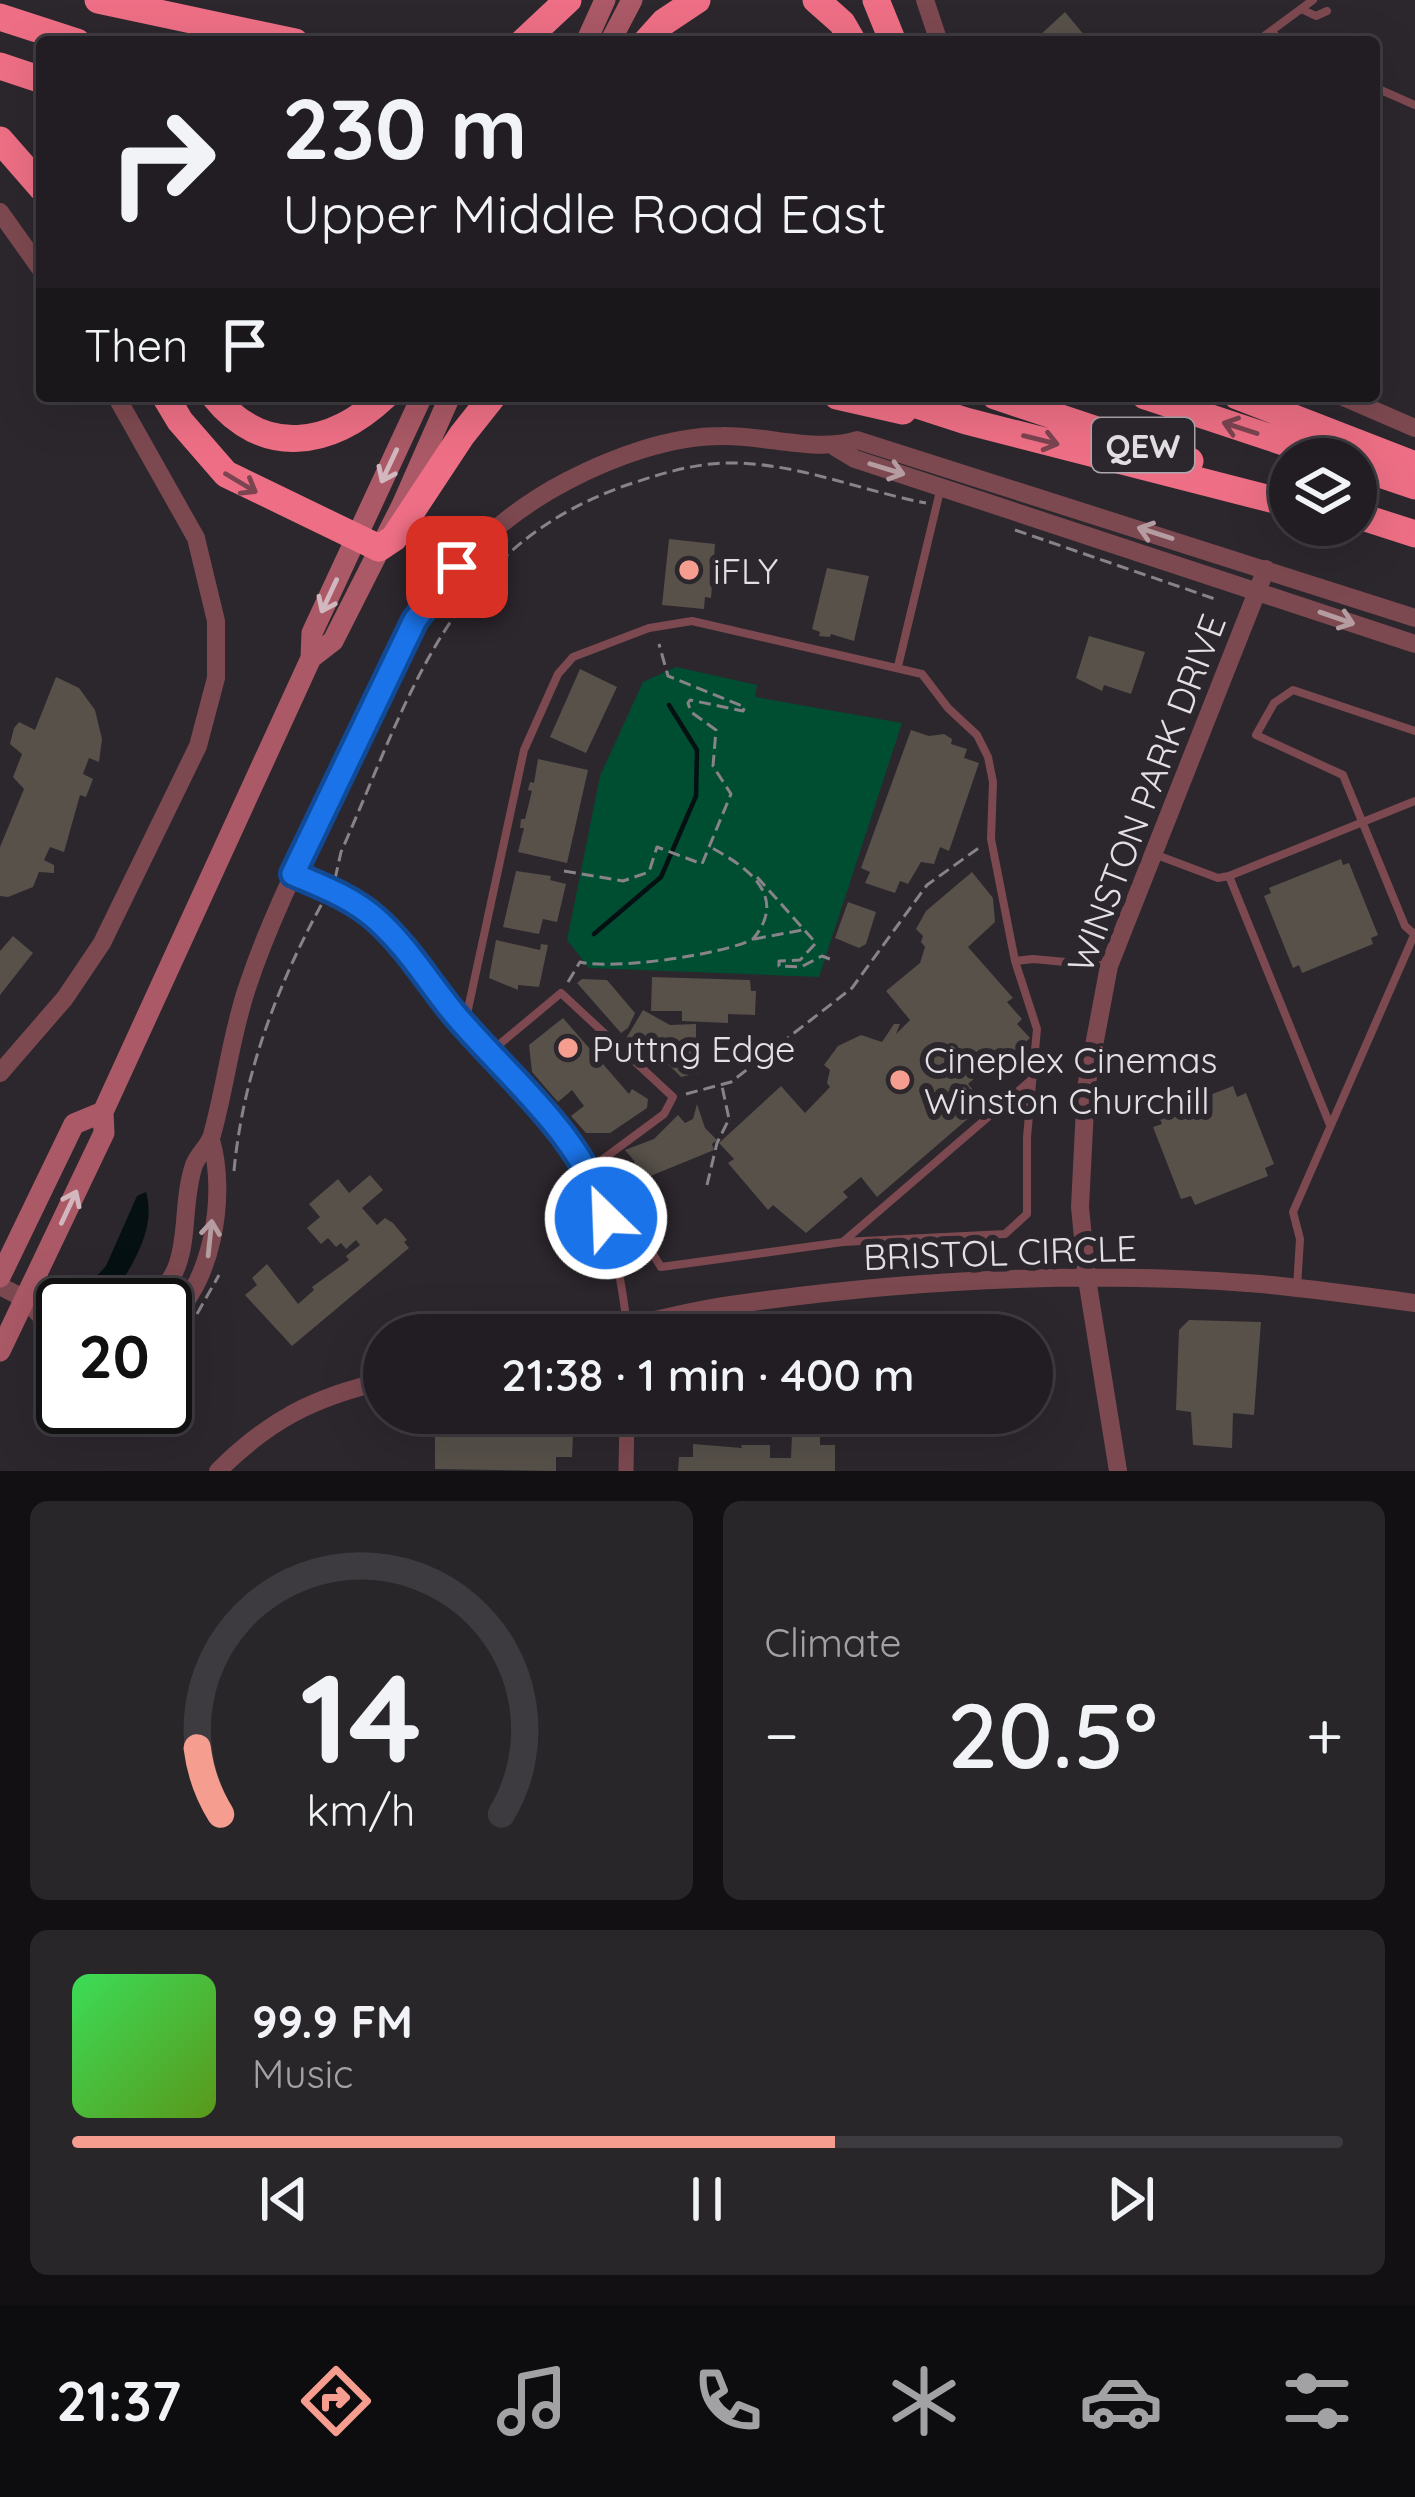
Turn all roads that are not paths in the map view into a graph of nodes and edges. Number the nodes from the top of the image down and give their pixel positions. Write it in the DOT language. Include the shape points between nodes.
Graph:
graph roads {
  1 [pos="77,0"];
  2 [pos="98,0"];
  3 [pos="568,0"];
  4 [pos="604,0"];
  5 [pos="632,0"];
  6 [pos="697,0"];
  7 [pos="816,0"];
  8 [pos="876,0"];
  9 [pos="1313,0"];
  10 [pos="928,1"];
  11 [pos="1301,9"];
  12 [pos="1327,11"];
  13 [pos="0,16"];
  14 [pos="1271,31"];
  15 [pos="58,36"];
  16 [pos="200,36"];
  17 [pos="267,36"];
  18 [pos="529,36"];
  19 [pos="589,36"];
  20 [pos="613,36"];
  21 [pos="651,36"];
  22 [pos="850,36"];
  23 [pos="890,36"];
  24 [pos="937,36"];
  25 [pos="1264,36"];
  26 [pos="1276,36"];
  27 [pos="0,66"];
  28 [pos="36,78"];
  29 [pos="1380,90"];
  30 [pos="1415,105"];
  31 [pos="0,140"];
  32 [pos="36,181"];
  33 [pos="0,212"];
  34 [pos="36,263"];
  35 [pos="119,402"];
  36 [pos="169,402"];
  37 [pos="220,402"];
  38 [pos="377,402"];
  39 [pos="420,402"];
  40 [pos="447,402"];
  41 [pos="488,402"];
  42 [pos="863,402"];
  43 [pos="907,402"];
  44 [pos="1013,402"];
  45 [pos="1163,402"];
  46 [pos="1252,402"];
  47 [pos="1355,402"];
  48 [pos="966,421"];
  49 [pos="1415,428"];
  50 [pos="1272,438"];
  51 [pos="835,447"];
  52 [pos="1415,465"];
  53 [pos="1377,473"];
  54 [pos="1415,486"];
  55 [pos="1269,487"];
  56 [pos="939,496"];
  57 [pos="1269,499"];
  58 [pos="1377,522"];
  59 [pos="1415,535"];
  60 [pos="368,542"];
  61 [pos="1266,569"];
  62 [pos="1259,592"];
  63 [pos="1415,618"];
  64 [pos="1415,644"];
  65 [pos="898,667"];
  66 [pos="1415,731"];
  67 [pos="1415,802"];
  68 [pos="1363,823"];
  69 [pos="1154,854"];
  70 [pos="293,874"];
  71 [pos="1229,876"];
  72 [pos="1415,934"];
  73 [pos="1015,961"];
  74 [pos="1109,966"];
  75 [pos="465,1024"];
  76 [pos="489,1053"];
  77 [pos="0,1073"];
  78 [pos="1031,1081"];
  79 [pos="103,1112"];
  80 [pos="1330,1125"];
  81 [pos="212,1140"];
  82 [pos="586,1171"];
  83 [pos="606,1218"];
  84 [pos="842,1242"];
  85 [pos="172,1278"];
  86 [pos="1087,1279"];
  87 [pos="9,1288"];
  88 [pos="1297,1288"];
  89 [pos="192,1296"];
  90 [pos="1415,1303"];
  91 [pos="36,1313"];
  92 [pos="625,1314"];
  93 [pos="692,1314"];
  94 [pos="0,1351"];
  95 [pos="363,1387"];
  96 [pos="627,1434"];
  97 [pos="218,1471"];
  98 [pos="626,1471"];
  99 [pos="1118,1471"];
  1 -- 16 [label="highway"];
  2 -- 17 [label="highway"];
  3 -- 18 [label="highway"];
  4 -- 19 [label="main road"];
  5 -- 20 [label="main road"];
  6 -- 21 [label="highway"];
  7 -- 22 [label="highway"];
  8 -- 23 [label="highway"];
  9 -- 11 [label="lane"];
  10 -- 24 [label="street"];
  11 -- 12 [label="lane"];
  11 -- 14 [label="lane"];
  13 -- 15 [label="highway"];
  14 -- 25 [label="lane"];
  14 -- 26 [label="lane"];
  27 -- 28 [label="highway"];
  29 -- 30 [label="lane"];
  31 -- 32 [label="highway"];
  33 -- 34 [label="street"];
  35 -- 77 [label="street" via="196,538 216,621 216,677 198,746 102,943"];
  36 -- 60 [label="highway, one-way" via="226,474"];
  37 -- 38 [label="highway" via="244,426 297,439 341,428"];
  39 -- 60 [label="main road, one-way"];
  40 -- 60 [label="main road"];
  41 -- 60 [label="highway" via="394,538"];
  42 -- 48 [label="highway"];
  43 -- 48 [label="highway"];
  44 -- 55 [label="highway, QEW"];
  50 -- 45 [label="highway, QEW, one-way"];
  46 -- 52 [label="highway"];
  47 -- 49 [label="street"];
  48 -- 57 [label="highway, one-way"];
  51 -- 56 [label="street, one-way"];
  61 -- 51 [label="street, one-way" via="857,440"];
  51 -- 70 [label="street" via="682,440 606,464 529,502 457,567 415,620"];
  53 -- 54 [label="highway"];
  56 -- 62 [label="street"];
  56 -- 65 [label="lane"];
  58 -- 59 [label="highway"];
  60 -- 79 [label="main road" via="312,633 311,658"];
  61 -- 62 [label="street, WINSTON PARK DRIVE"];
  61 -- 63 [label="street"];
  62 -- 64 [label="street, one-way"];
  62 -- 69 [label="street, WINSTON PARK DRIVE"];
  65 -- 73 [label="lane" via="922,674 988,758 991,838"];
  65 -- 75 [label="lane" via="692,621 573,657 524,750"];
  66 -- 68 [label="lane" via="1293,690 1274,703 1256,735 1343,775"];
  67 -- 68 [label="lane"];
  68 -- 71 [label="lane"];
  68 -- 72 [label="lane"];
  69 -- 71 [label="lane"];
  69 -- 74 [label="street, WINSTON PARK DRIVE"];
  70 -- 75 [label="lane" via="375,918"];
  70 -- 81 [label="street" via="243,999"];
  71 -- 80 [label="lane"];
  72 -- 80 [label="lane"];
  73 -- 74 [label="lane"];
  73 -- 78 [label="lane" via="1036,1029"];
  74 -- 86 [label="street, WINSTON PARK DRIVE" via="1081,1157"];
  75 -- 76 [label="lane"];
  76 -- 82 [label="lane"];
  76 -- 82 [label="lane" via="561,993 673,1097 664,1114"];
  78 -- 84 [label="lane"];
  78 -- 84 [label="lane" via="1027,1214 1005,1234"];
  87 -- 79 [label="main road, one-way" via="104,1133"];
  79 -- 87 [label="main road" via="74,1124"];
  80 -- 88 [label="lane" via="1293,1212"];
  81 -- 85 [label="street" via="194,1164"];
  89 -- 81 [label="street, one-way" via="208,1260 218,1164"];
  82 -- 83 [label="lane"];
  83 -- 84 [label="lane" via="624,1208 662,1267"];
  83 -- 92 [label="lane"];
  86 -- 88 [label="street, BRISTOL CIRCLE"];
  86 -- 93 [label="street, BRISTOL CIRCLE" via="846,1291"];
  86 -- 99 [label="street, WINSTON PARK DRIVE"];
  87 -- 91 [label="street"];
  87 -- 94 [label="main road"];
  88 -- 90 [label="street, BRISTOL CIRCLE"];
  95 -- 97 [label="street" via="276,1421"];
  96 -- 98 [label="street"];
}
